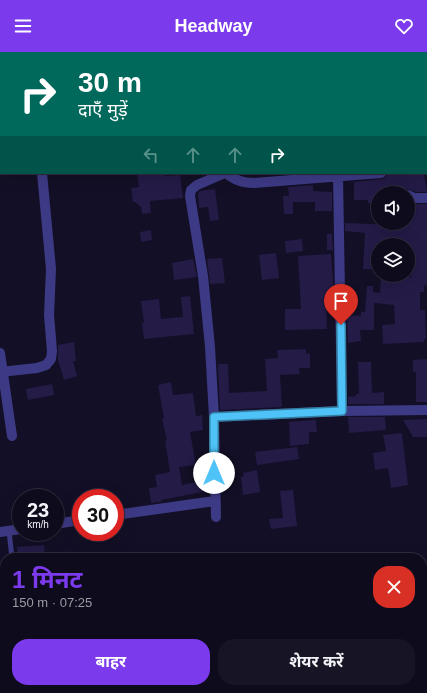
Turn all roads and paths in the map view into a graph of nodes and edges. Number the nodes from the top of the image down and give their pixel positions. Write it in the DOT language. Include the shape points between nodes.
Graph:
graph roads {
  1 [pos="42,174"];
  2 [pos="223,174"];
  3 [pos="227,174"];
  4 [pos="367,174"];
  5 [pos="338,176"];
  6 [pos="415,198"];
  7 [pos="427,198"];
  8 [pos="0,353"];
  9 [pos="1,372"];
  10 [pos="427,410"];
  11 [pos="342,411"];
  12 [pos="214,417"];
  13 [pos="12,436"];
  14 [pos="214,501"];
  15 [pos="124,514"];
  16 [pos="216,517"];
  17 [pos="4,532"];
  18 [pos="10,553"];
  1 -- 9 [label="street" via="51,269 51,359 46,365 37,368"];
  2 -- 12 [label="street" via="197,185 191,190 190,196 203,276"];
  3 -- 5 [label="street" via="244,183"];
  4 -- 5 [label="street"];
  5 -- 11 [label="street"];
  6 -- 7 [label="street"];
  8 -- 9 [label="street"];
  9 -- 13 [label="street"];
  10 -- 11 [label="street"];
  11 -- 12 [label="street"];
  12 -- 14 [label="street"];
  14 -- 15 [label="street"];
  14 -- 16 [label="street"];
  17 -- 18 [label="lane"];
}
